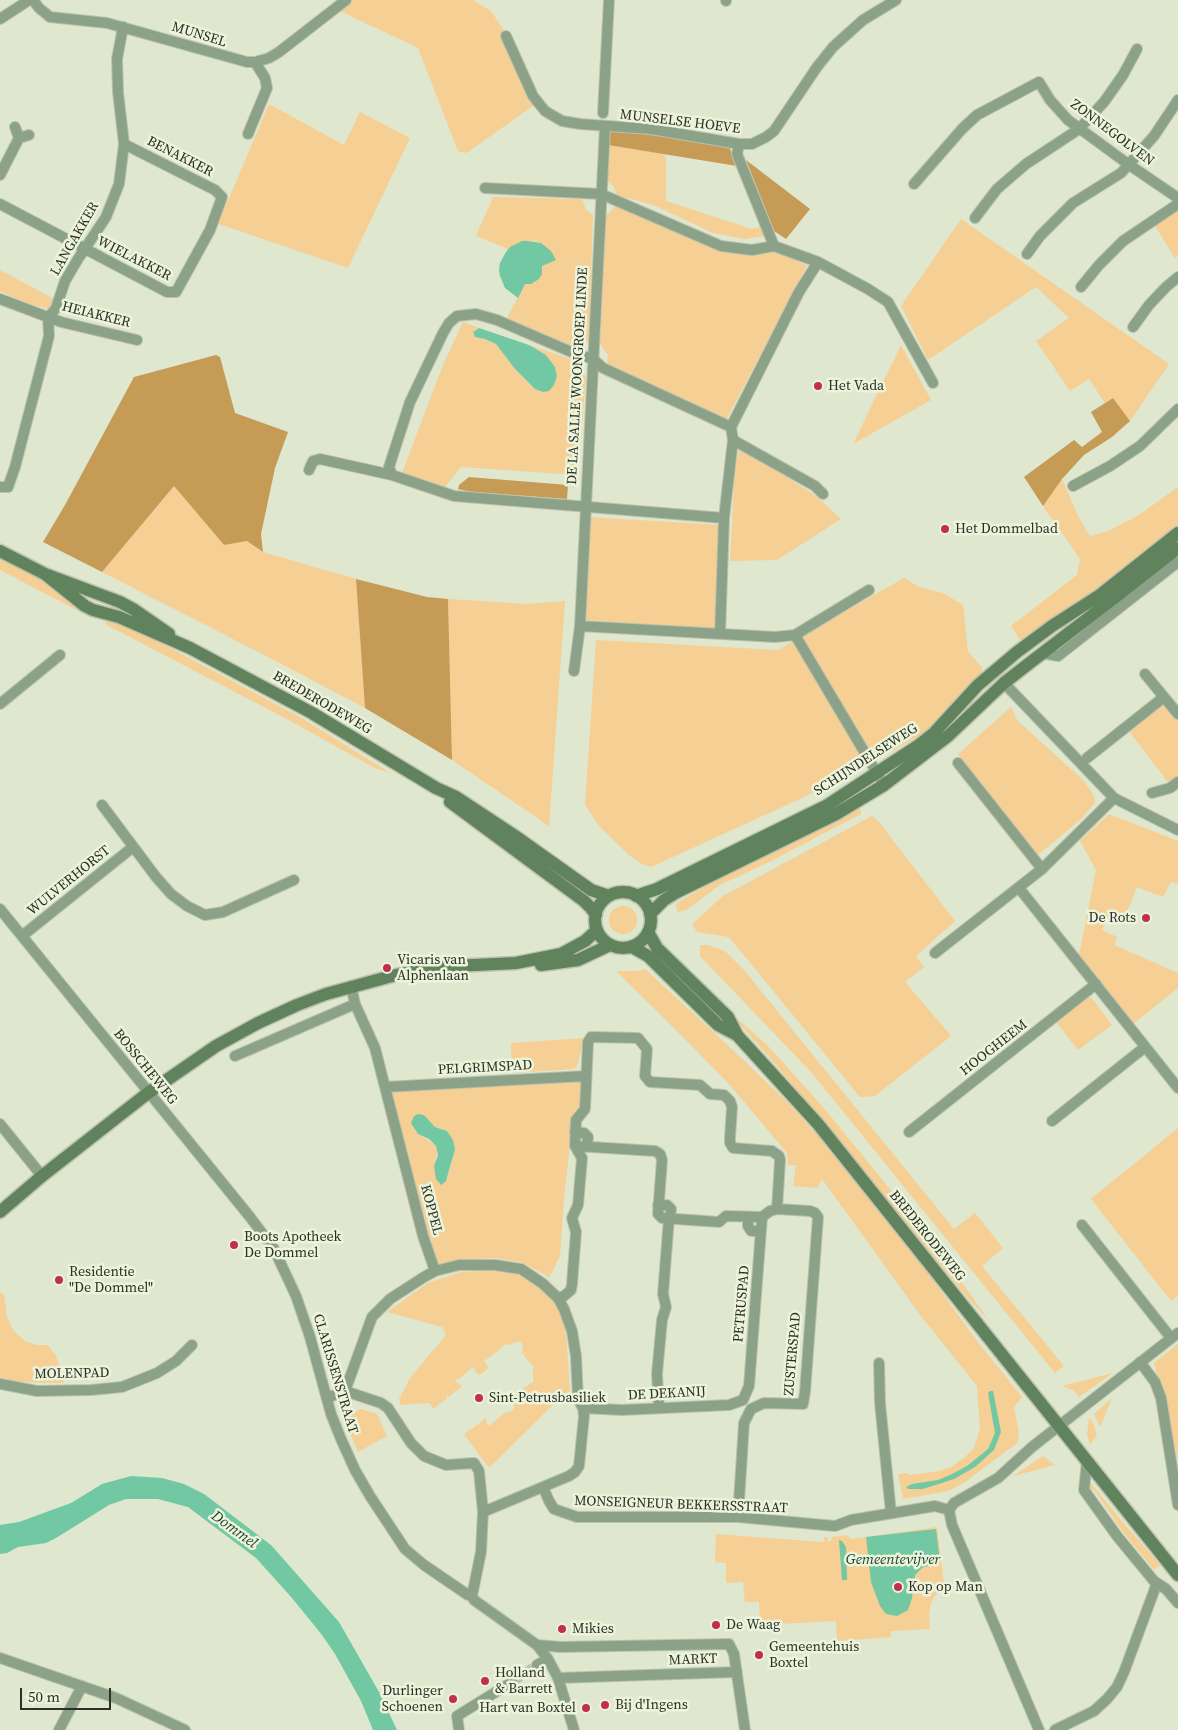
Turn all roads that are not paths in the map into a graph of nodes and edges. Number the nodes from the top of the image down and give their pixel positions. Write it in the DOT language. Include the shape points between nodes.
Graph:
graph roads {
  1 [pos="29,0"];
  2 [pos="33,0"];
  3 [pos="346,0"];
  4 [pos="609,0"];
  5 [pos="896,0"];
  6 [pos="0,19"];
  7 [pos="122,27"];
  8 [pos="506,36"];
  9 [pos="1137,49"];
  10 [pos="255,62"];
  11 [pos="1178,100"];
  12 [pos="603,113"];
  13 [pos="605,126"];
  14 [pos="15,127"];
  15 [pos="1080,129"];
  16 [pos="248,134"];
  17 [pos="29,135"];
  18 [pos="19,138"];
  19 [pos="124,144"];
  20 [pos="739,144"];
  21 [pos="1128,164"];
  22 [pos="0,175"];
  23 [pos="914,184"];
  24 [pos="485,188"];
  25 [pos="601,194"];
  26 [pos="1178,198"];
  27 [pos="0,204"];
  28 [pos="1178,204"];
  29 [pos="975,218"];
  30 [pos="774,246"];
  31 [pos="85,249"];
  32 [pos="1027,254"];
  33 [pos="818,262"];
  34 [pos="1178,277"];
  35 [pos="1082,287"];
  36 [pos="172,293"];
  37 [pos="0,299"];
  38 [pos="48,318"];
  39 [pos="1133,327"];
  40 [pos="137,340"];
  41 [pos="593,359"];
  42 [pos="933,383"];
  43 [pos="1178,409"];
  44 [pos="730,427"];
  45 [pos="733,440"];
  46 [pos="309,470"];
  47 [pos="392,476"];
  48 [pos="1072,486"];
  49 [pos="4,487"];
  50 [pos="823,494"];
  51 [pos="586,508"];
  52 [pos="724,518"];
  53 [pos="1178,533"];
  54 [pos="1178,548"];
  55 [pos="0,551"];
  56 [pos="1178,562"];
  57 [pos="869,590"];
  58 [pos="580,626"];
  59 [pos="720,634"];
  60 [pos="796,635"];
  61 [pos="1042,653"];
  62 [pos="60,655"];
  63 [pos="574,671"];
  64 [pos="1145,674"];
  65 [pos="1004,683"];
  66 [pos="1164,697"];
  67 [pos="0,704"];
  68 [pos="1178,714"];
  69 [pos="1087,758"];
  70 [pos="958,763"];
  71 [pos="876,772"];
  72 [pos="1178,782"];
  73 [pos="884,785"];
  74 [pos="436,788"];
  75 [pos="1152,793"];
  76 [pos="1114,798"];
  77 [pos="102,805"];
  78 [pos="1178,830"];
  79 [pos="133,848"];
  80 [pos="1042,869"];
  81 [pos="294,880"];
  82 [pos="1018,888"];
  83 [pos="609,896"];
  84 [pos="636,896"];
  85 [pos="0,909"];
  86 [pos="650,914"];
  87 [pos="596,915"];
  88 [pos="597,930"];
  89 [pos="648,932"];
  90 [pos="22,936"];
  91 [pos="610,945"];
  92 [pos="632,947"];
  93 [pos="935,953"];
  94 [pos="516,963"];
  95 [pos="1096,984"];
  96 [pos="351,986"];
  97 [pos="355,1004"];
  98 [pos="737,1035"];
  99 [pos="1145,1047"];
  100 [pos="235,1056"];
  101 [pos="586,1076"];
  102 [pos="385,1087"];
  103 [pos="1178,1088"];
  104 [pos="148,1093"];
  105 [pos="1052,1121"];
  106 [pos="0,1124"];
  107 [pos="575,1132"];
  108 [pos="909,1132"];
  109 [pos="575,1146"];
  110 [pos="587,1146"];
  111 [pos="42,1176"];
  112 [pos="778,1209"];
  113 [pos="0,1212"];
  114 [pos="748,1217"];
  115 [pos="670,1218"];
  116 [pos="762,1218"];
  117 [pos="1082,1225"];
  118 [pos="761,1231"];
  119 [pos="269,1242"];
  120 [pos="435,1271"];
  121 [pos="558,1298"];
  122 [pos="1175,1335"];
  123 [pos="192,1345"];
  124 [pos="1140,1362"];
  125 [pos="879,1363"];
  126 [pos="0,1384"];
  127 [pos="345,1391"];
  128 [pos="748,1392"];
  129 [pos="327,1398"];
  130 [pos="583,1408"];
  131 [pos="659,1408"];
  132 [pos="1059,1426"];
  133 [pos="1087,1461"];
  134 [pos="543,1487"];
  135 [pos="1178,1505"];
  136 [pos="949,1510"];
  137 [pos="484,1512"];
  138 [pos="891,1513"];
  139 [pos="738,1518"];
  140 [pos="1178,1575"];
  141 [pos="1157,1583"];
  142 [pos="472,1596"];
  143 [pos="1178,1604"];
  144 [pos="537,1646"];
  145 [pos="0,1658"];
  146 [pos="548,1659"];
  147 [pos="537,1665"];
  148 [pos="737,1672"];
  149 [pos="558,1678"];
  150 [pos="512,1682"];
  151 [pos="82,1686"];
  152 [pos="59,1730"];
  153 [pos="185,1730"];
  154 [pos="459,1730"];
  155 [pos="574,1730"];
  156 [pos="745,1730"];
  157 [pos="1039,1730"];
  158 [pos="1055,1730"];
  1 -- 6 [label="street"];
  2 -- 7 [label="street, MUNSEL" via="50,17"];
  3 -- 10 [label="street" via="279,52"];
  4 -- 12 [label="street"];
  5 -- 20 [label="street, MUNSELSE HOEVE" via="863,20 833,46 774,131 752,144"];
  7 -- 10 [label="street, MUNSEL" via="235,60"];
  7 -- 19 [label="street, LANGAKKER" via="117,75"];
  8 -- 13 [label="street, MUNSELSE HOEVE" via="532,96 545,111 562,121"];
  9 -- 15 [label="street" via="1104,102"];
  10 -- 16 [label="street" via="267,88"];
  11 -- 21 [label="street" via="1154,136"];
  13 -- 20 [label="street, MUNSELSE HOEVE" via="651,129"];
  13 -- 25 [label="street, DE LA SALLE WOONGROEP LINDE"];
  14 -- 18 [label="street"];
  15 -- 21 [label="street, ZONNEGOLVEN"];
  15 -- 23 [label="street, ZONNEGOLVEN" via="1050,100 1039,82 977,115"];
  15 -- 29 [label="street" via="1026,164 997,189"];
  17 -- 18 [label="street"];
  18 -- 22 [label="street"];
  19 -- 31 [label="street, LANGAKKER" via="119,184 106,217"];
  19 -- 36 [label="street, BENAKKER" via="222,196 210,230 180,287"];
  20 -- 30 [label="street" via="737,154"];
  21 -- 26 [label="street, ZONNEGOLVEN"];
  21 -- 32 [label="street" via="1121,173 1073,203"];
  24 -- 25 [label="street"];
  25 -- 30 [label="street" via="721,246 752,250"];
  25 -- 41 [label="street, DE LA SALLE WOONGROEP LINDE"];
  27 -- 31 [label="street, WIELAKKER"];
  28 -- 35 [label="street" via="1123,241"];
  30 -- 33 [label="street"];
  31 -- 36 [label="street, WIELAKKER"];
  31 -- 38 [label="street, LANGAKKER"];
  33 -- 42 [label="street" via="888,302"];
  33 -- 44 [label="street" via="799,292"];
  34 -- 39 [label="street" via="1149,305"];
  37 -- 38 [label="street, HEIAKKER"];
  38 -- 40 [label="street, HEIAKKER"];
  38 -- 49 [label="street, LANGAKKER" via="49,336 16,467"];
  41 -- 44 [label="street" via="603,368"];
  41 -- 47 [label="street" via="498,320 476,314 457,316 443,333 410,402 389,467"];
  41 -- 51 [label="street, DE LA SALLE WOONGROEP LINDE"];
  43 -- 48 [label="street" via="1140,446"];
  44 -- 45 [label="street"];
  45 -- 50 [label="street"];
  45 -- 52 [label="street"];
  46 -- 47 [label="street" via="313,461 320,459"];
  47 -- 51 [label="street" via="454,496"];
  51 -- 52 [label="street"];
  51 -- 58 [label="street, DE LA SALLE WOONGROEP LINDE"];
  52 -- 59 [label="street"];
  53 -- 71 [label="main road, SCHIJNDELSEWEG" via="1100,595 1017,652 978,686 933,734"];
  54 -- 61 [label="main road, SCHIJNDELSEWEG"];
  55 -- 74 [label="main road, BREDERODEWEG" via="45,574 133,609 190,648 312,713"];
  56 -- 61 [label="street" via="1058,656"];
  57 -- 60 [label="street"];
  58 -- 59 [label="street"];
  58 -- 63 [label="street, DE LA SALLE WOONGROEP LINDE"];
  59 -- 60 [label="street"];
  60 -- 71 [label="street"];
  61 -- 65 [label="main road, SCHIJNDELSEWEG"];
  62 -- 67 [label="street"];
  64 -- 66 [label="street"];
  65 -- 73 [label="main road, SCHIJNDELSEWEG" via="948,736"];
  65 -- 76 [label="street"];
  66 -- 68 [label="street"];
  66 -- 69 [label="street"];
  70 -- 80 [label="street"];
  71 -- 73 [label="street"];
  71 -- 84 [label="main road, SCHIJNDELSEWEG" via="826,806 657,889"];
  72 -- 75 [label="street"];
  73 -- 86 [label="main road, SCHIJNDELSEWEG" via="836,814 677,892"];
  74 -- 83 [label="main road, BREDERODEWEG" via="456,797 516,836 591,890"];
  74 -- 87 [label="main road, BREDERODEWEG" via="449,802 584,901"];
  76 -- 78 [label="street"];
  76 -- 80 [label="street"];
  77 -- 79 [label="street, WULVERHORST"];
  79 -- 81 [label="street, WULVERHORST" via="171,894 205,915 223,912"];
  79 -- 90 [label="street, WULVERHORST"];
  80 -- 82 [label="street"];
  82 -- 93 [label="street"];
  82 -- 95 [label="street"];
  83 -- 84 [label="main road" via="626,893"];
  83 -- 87 [label="main road"];
  84 -- 86 [label="main road"];
  85 -- 90 [label="street, BOSSCHEWEG"];
  86 -- 89 [label="main road"];
  87 -- 88 [label="main road"];
  88 -- 91 [label="main road"];
  88 -- 94 [label="main road" via="585,941 560,954"];
  89 -- 92 [label="main road"];
  89 -- 98 [label="main road, BREDERODEWEG" via="657,948 728,1017"];
  90 -- 104 [label="street, BOSSCHEWEG"];
  91 -- 92 [label="main road"];
  91 -- 94 [label="main road" via="571,962 529,966"];
  92 -- 98 [label="main road, BREDERODEWEG" via="648,956 718,1025"];
  94 -- 96 [label="main road" via="422,970"];
  95 -- 99 [label="street"];
  95 -- 108 [label="street, HOOGHEEM"];
  96 -- 97 [label="street, KOPPEL"];
  96 -- 104 [label="main road" via="297,1005 243,1030"];
  97 -- 100 [label="street"];
  97 -- 102 [label="street, KOPPEL" via="375,1048"];
  98 -- 132 [label="main road, BREDERODEWEG" via="818,1124"];
  99 -- 103 [label="street"];
  99 -- 105 [label="street"];
  101 -- 102 [label="street, PELGRIMSPAD"];
  101 -- 107 [label="street" via="585,1109 576,1120"];
  101 -- 112 [label="street" via="591,1037 638,1038 647,1049 645,1076 650,1082 700,1085 710,1094 724,1096 732,1107 730,1138 733,1148 772,1152 779,1156"];
  102 -- 120 [label="street, KOPPEL"];
  104 -- 111 [label="main road"];
  104 -- 119 [label="street, BOSSCHEWEG"];
  106 -- 111 [label="street"];
  107 -- 109 [label="street"];
  107 -- 110 [label="street" via="584,1132 588,1137"];
  109 -- 110 [label="street"];
  109 -- 121 [label="street" via="582,1158 578,1205 572,1218 576,1232 572,1284 571,1290"];
  110 -- 115 [label="street" via="660,1154 658,1214 662,1218"];
  111 -- 113 [label="main road"];
  112 -- 116 [label="street"];
  112 -- 139 [label="street, ZUSTERSPAD" via="810,1211 818,1217 805,1392 802,1404 764,1403 751,1409 744,1423"];
  114 -- 115 [label="street" via="726,1216 719,1222"];
  114 -- 116 [label="street"];
  114 -- 118 [label="street" via="751,1231"];
  115 -- 131 [label="street" via="664,1294 666,1306 658,1358"];
  116 -- 118 [label="street, PETRUSPAD"];
  117 -- 122 [label="street"];
  118 -- 128 [label="street, PETRUSPAD"];
  119 -- 129 [label="street, CLARISSENSTRAAT" via="296,1296"];
  120 -- 121 [label="street" via="459,1265 495,1264 521,1269"];
  120 -- 127 [label="street" via="390,1299 372,1318"];
  121 -- 130 [label="street" via="572,1331 578,1399"];
  122 -- 124 [label="street"];
  123 -- 126 [label="street, MOLENPAD" via="157,1373 122,1387 37,1391"];
  124 -- 132 [label="street"];
  124 -- 135 [label="street" via="1155,1382 1161,1398"];
  125 -- 138 [label="street"];
  127 -- 129 [label="street"];
  127 -- 137 [label="street" via="388,1408 411,1444 424,1456 446,1465 474,1463 481,1476"];
  128 -- 131 [label="street, DE DEKANIJ" via="736,1404"];
  129 -- 142 [label="street, CLARISSENSTRAAT" via="355,1470 405,1549 424,1566"];
  130 -- 131 [label="street, DE DEKANIJ"];
  130 -- 134 [label="street" via="579,1466 569,1476"];
  132 -- 133 [label="main road, BREDERODEWEG"];
  132 -- 136 [label="street" via="998,1478 954,1503"];
  133 -- 140 [label="main road, BREDERODEWEG"];
  133 -- 141 [label="street" via="1084,1490 1116,1536"];
  134 -- 137 [label="street"];
  134 -- 139 [label="street, MONSEIGNEUR BEKKERSSTRAAT" via="554,1509 577,1517"];
  136 -- 138 [label="street, MONSEIGNEUR BEKKERSSTRAAT" via="935,1506"];
  136 -- 157 [label="street" via="952,1525"];
  137 -- 142 [label="street" via="481,1552"];
  138 -- 139 [label="street, MONSEIGNEUR BEKKERSSTRAAT" via="835,1526"];
  141 -- 143 [label="street"];
  141 -- 158 [label="street" via="1117,1687 1094,1711"];
  142 -- 144 [label="street, CLARISSENSTRAAT"];
  144 -- 146 [label="street"];
  144 -- 148 [label="street, MARKT" via="729,1644"];
  145 -- 151 [label="street"];
  146 -- 147 [label="street"];
  146 -- 149 [label="street"];
  148 -- 149 [label="street, MARKT"];
  148 -- 156 [label="street"];
  149 -- 155 [label="street"];
  150 -- 154 [label="street" via="457,1716"];
  151 -- 152 [label="street"];
  151 -- 153 [label="street"];
}
